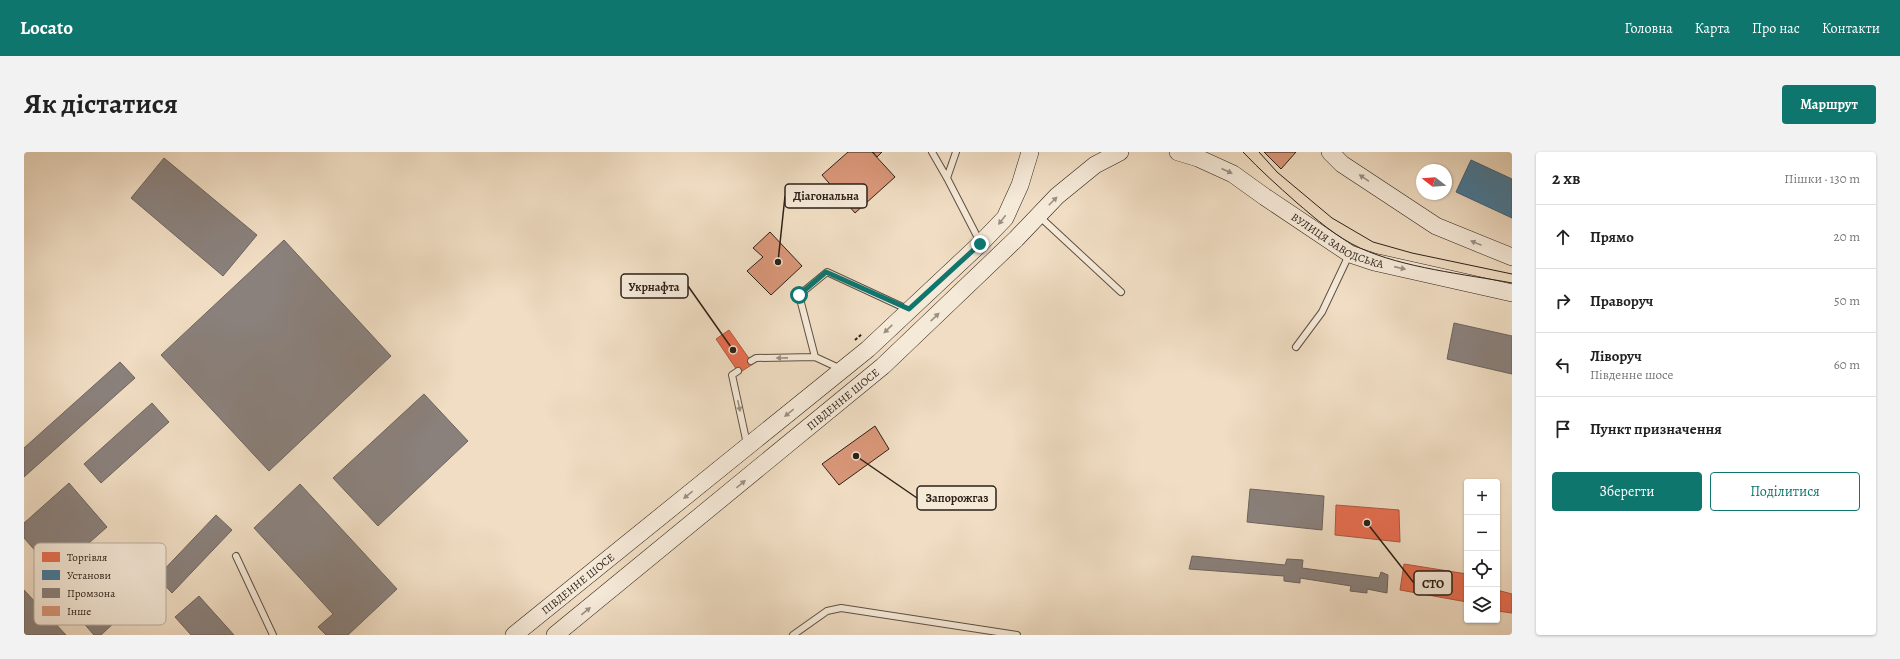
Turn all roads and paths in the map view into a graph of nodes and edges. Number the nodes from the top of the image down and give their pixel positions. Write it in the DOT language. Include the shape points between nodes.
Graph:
graph roads {
  1 [pos="932,152"];
  2 [pos="956,152"];
  3 [pos="1030,152"];
  4 [pos="1120,152"];
  5 [pos="1178,152"];
  6 [pos="1330,152"];
  7 [pos="947,178"];
  8 [pos="1039,216"];
  9 [pos="980,244"];
  10 [pos="1350,254"];
  11 [pos="1512,258"];
  12 [pos="1120,292"];
  13 [pos="1512,293"];
  14 [pos="909,309"];
  15 [pos="862,334"];
  16 [pos="851,344"];
  17 [pos="1296,347"];
  18 [pos="815,357"];
  19 [pos="751,361"];
  20 [pos="842,370"];
  21 [pos="738,371"];
  22 [pos="747,447"];
  23 [pos="236,556"];
  24 [pos="601,565"];
  25 [pos="616,587"];
  26 [pos="272,635"];
  27 [pos="514,635"];
  28 [pos="555,635"];
  29 [pos="793,635"];
  30 [pos="1018,635"];
  1 -- 7 [label="lane"];
  2 -- 7 [label="lane"];
  3 -- 9 [label="main road, ПІВДЕННЕ ШОСЕ, one-way" via="1020,185 1005,218"];
  8 -- 4 [label="main road, ПІВДЕННЕ ШОСЕ, one-way" via="1057,196 1095,165"];
  5 -- 10 [label="main road, ВУЛИЦЯ ЗАВОДСЬКА, one-way" via="1233,174"];
  11 -- 6 [label="main road, one-way" via="1436,226 1342,164"];
  7 -- 9 [label="lane"];
  8 -- 12 [label="lane"];
  25 -- 8 [label="main road, ПІВДЕННЕ ШОСЕ, one-way" via="883,366"];
  9 -- 14 [label="main road, ПІВДЕННЕ ШОСЕ"];
  10 -- 13 [label="main road, ВУЛИЦЯ ЗАВОДСЬКА, one-way" via="1374,262"];
  10 -- 17 [label="lane" via="1322,312"];
  14 -- 18 [label="lane" via="826,272 799,295"];
  14 -- 20 [label="main road, ПІВДЕННЕ ШОСЕ, one-way"];
  15 -- 16 [label="path"];
  18 -- 19 [label="lane, one-way" via="756,358"];
  18 -- 20 [label="lane"];
  20 -- 22 [label="main road, ПІВДЕННЕ ШОСЕ, one-way"];
  21 -- 22 [label="lane, one-way" via="732,375"];
  22 -- 24 [label="main road, ПІВДЕННЕ ШОСЕ, one-way"];
  23 -- 26 [label="lane"];
  24 -- 25 [label="main road"];
  24 -- 27 [label="main road, ПІВДЕННЕ ШОСЕ"];
  28 -- 25 [label="main road, ПІВДЕННЕ ШОСЕ, one-way"];
  29 -- 30 [label="lane" via="827,611 841,608"];
}
